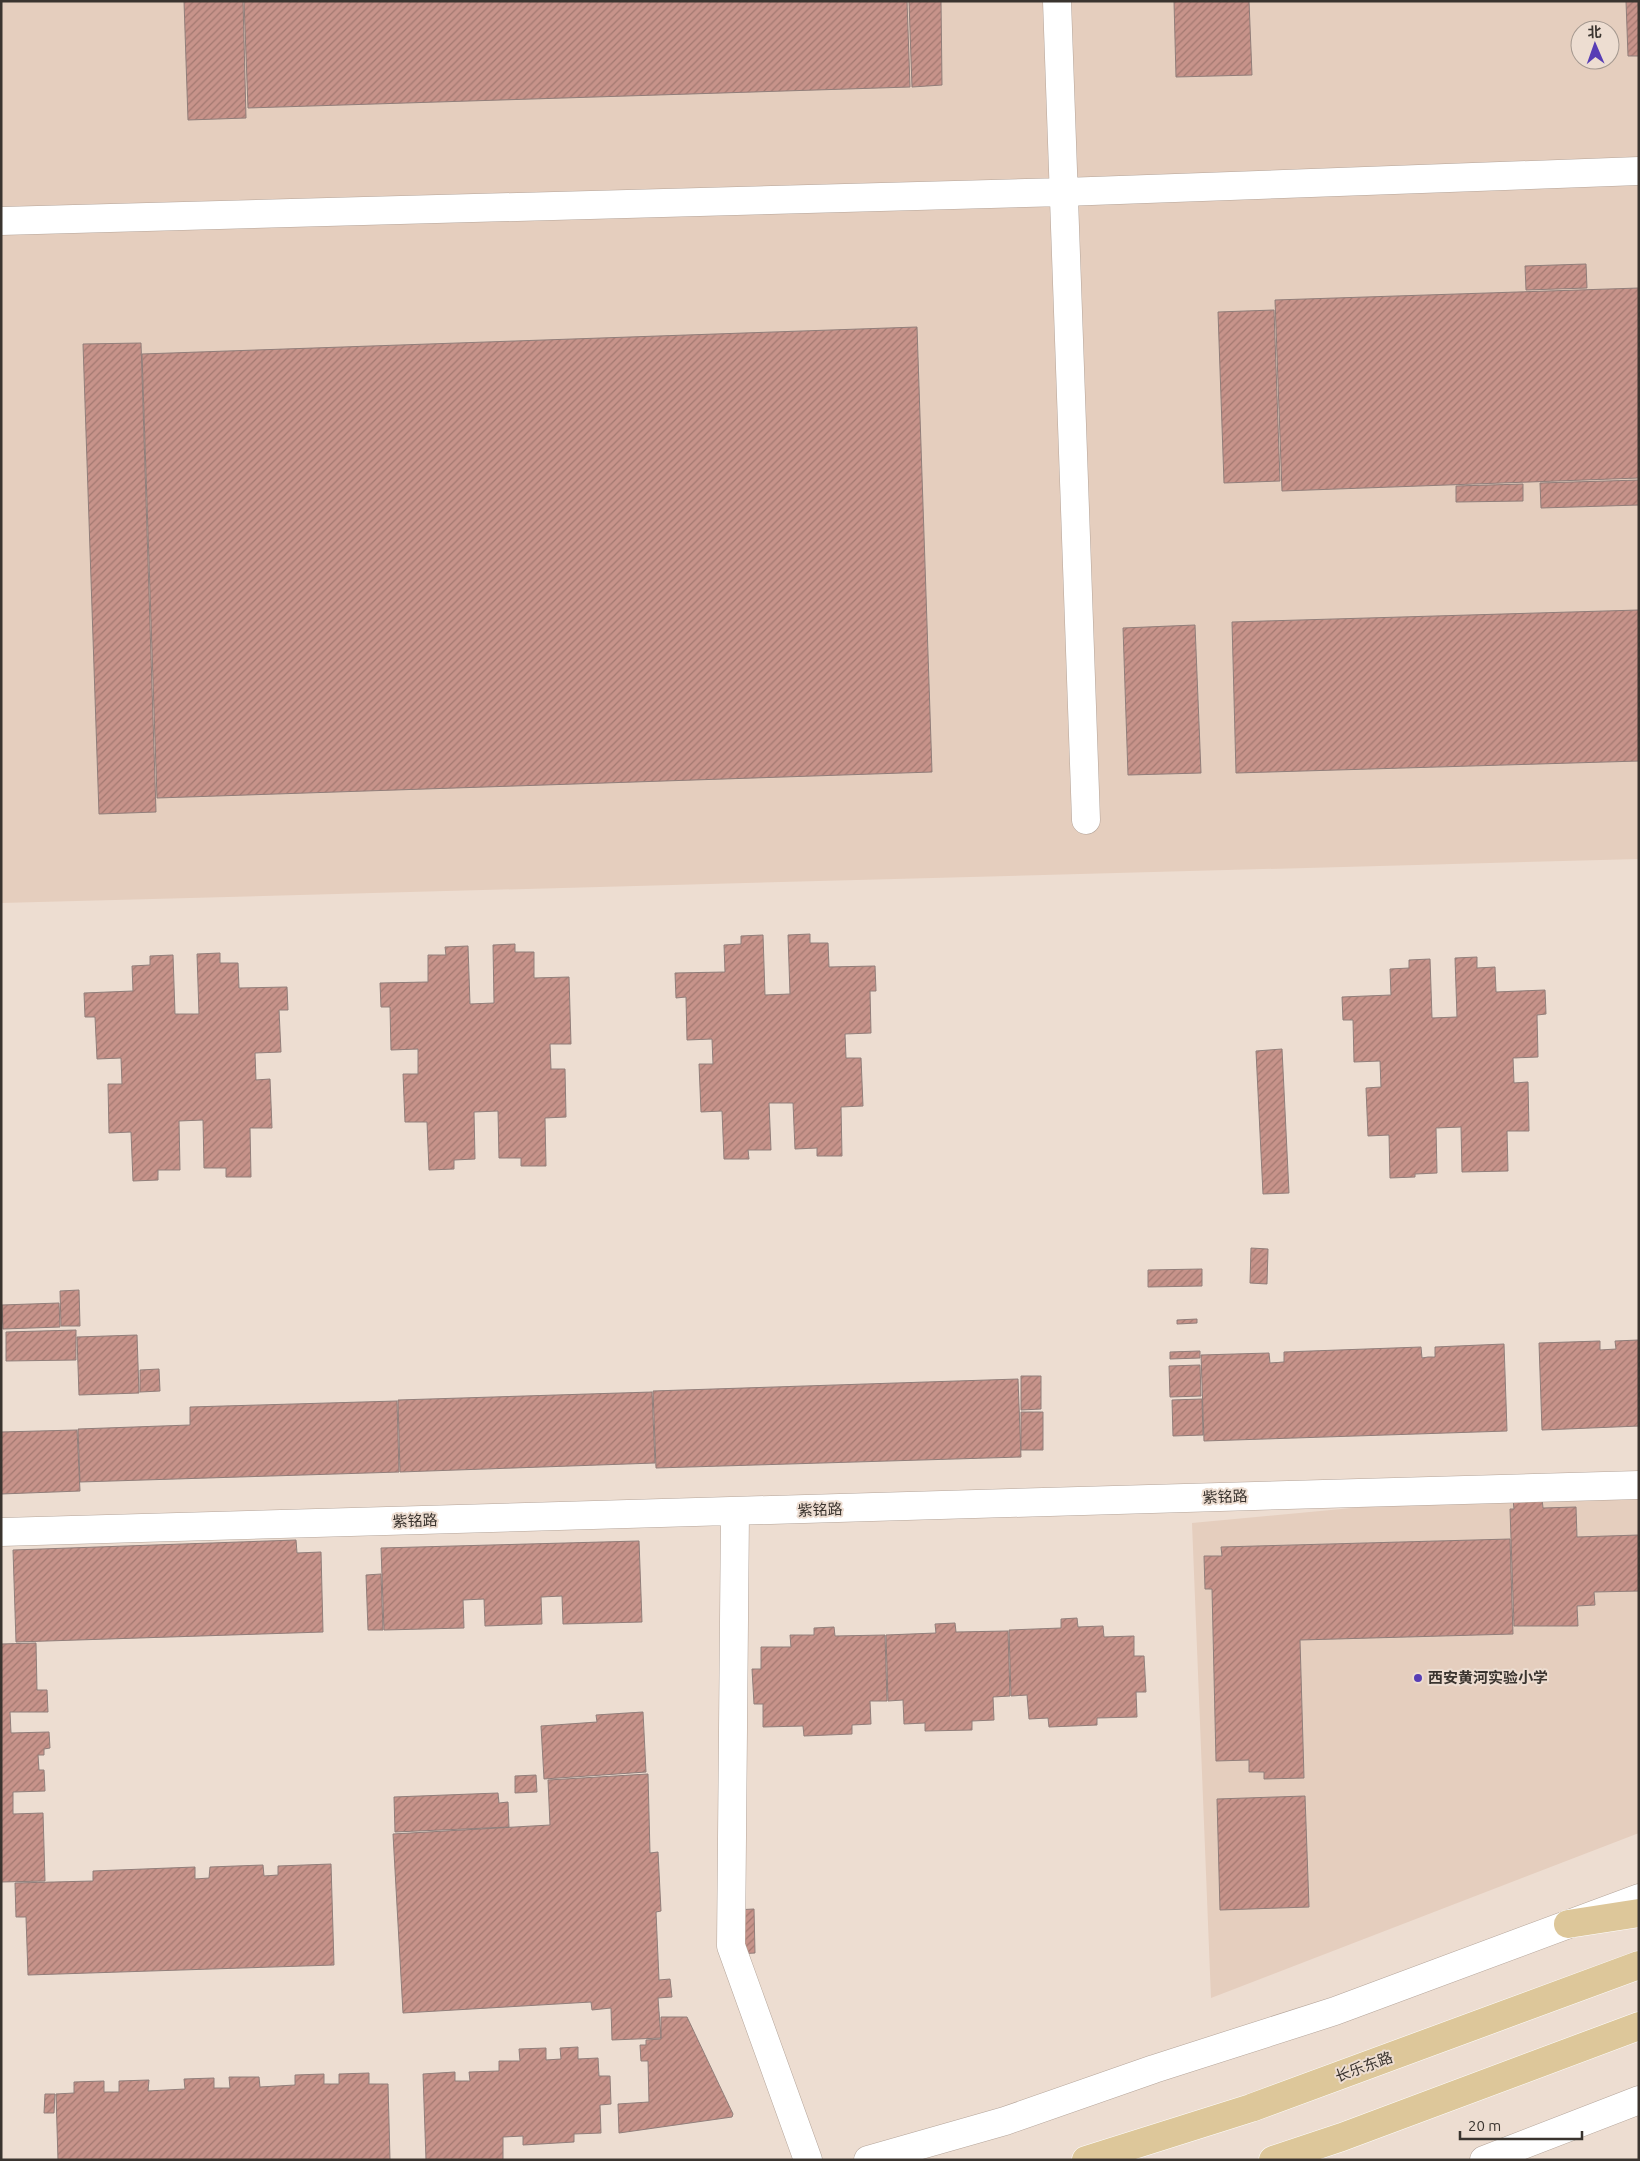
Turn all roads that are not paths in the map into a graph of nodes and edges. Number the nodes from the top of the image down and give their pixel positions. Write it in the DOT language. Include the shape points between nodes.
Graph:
graph roads {
  1 [pos="1057,1"];
  2 [pos="1639,171"];
  3 [pos="1064,192"];
  4 [pos="1,221"];
  5 [pos="1086,820"];
  6 [pos="1639,1485"];
  7 [pos="735,1512"];
  8 [pos="1,1532"];
  9 [pos="1639,1898"];
  10 [pos="1639,1913"];
  11 [pos="1568,1924"];
  12 [pos="1639,1964"];
  13 [pos="1633,2029"];
  14 [pos="1639,2100"];
  15 [pos="808,2160"];
  16 [pos="868,2160"];
  17 [pos="1086,2160"];
  18 [pos="1273,2160"];
  19 [pos="1484,2160"];
  1 -- 3 [label="street"];
  2 -- 3 [label="street"];
  3 -- 4 [label="street"];
  3 -- 5 [label="street"];
  6 -- 7 [label="street, 紫铭路"];
  7 -- 8 [label="street, 紫铭路"];
  7 -- 15 [label="street" via="731,1946"];
  9 -- 11 [label="street"];
  10 -- 11 [label="main road"];
  11 -- 16 [label="street" via="1335,2011 1005,2121"];
  12 -- 17 [label="main road, 长乐东路" via="1251,2108"];
  13 -- 18 [label="main road"];
  14 -- 19 [label="street"];
}
